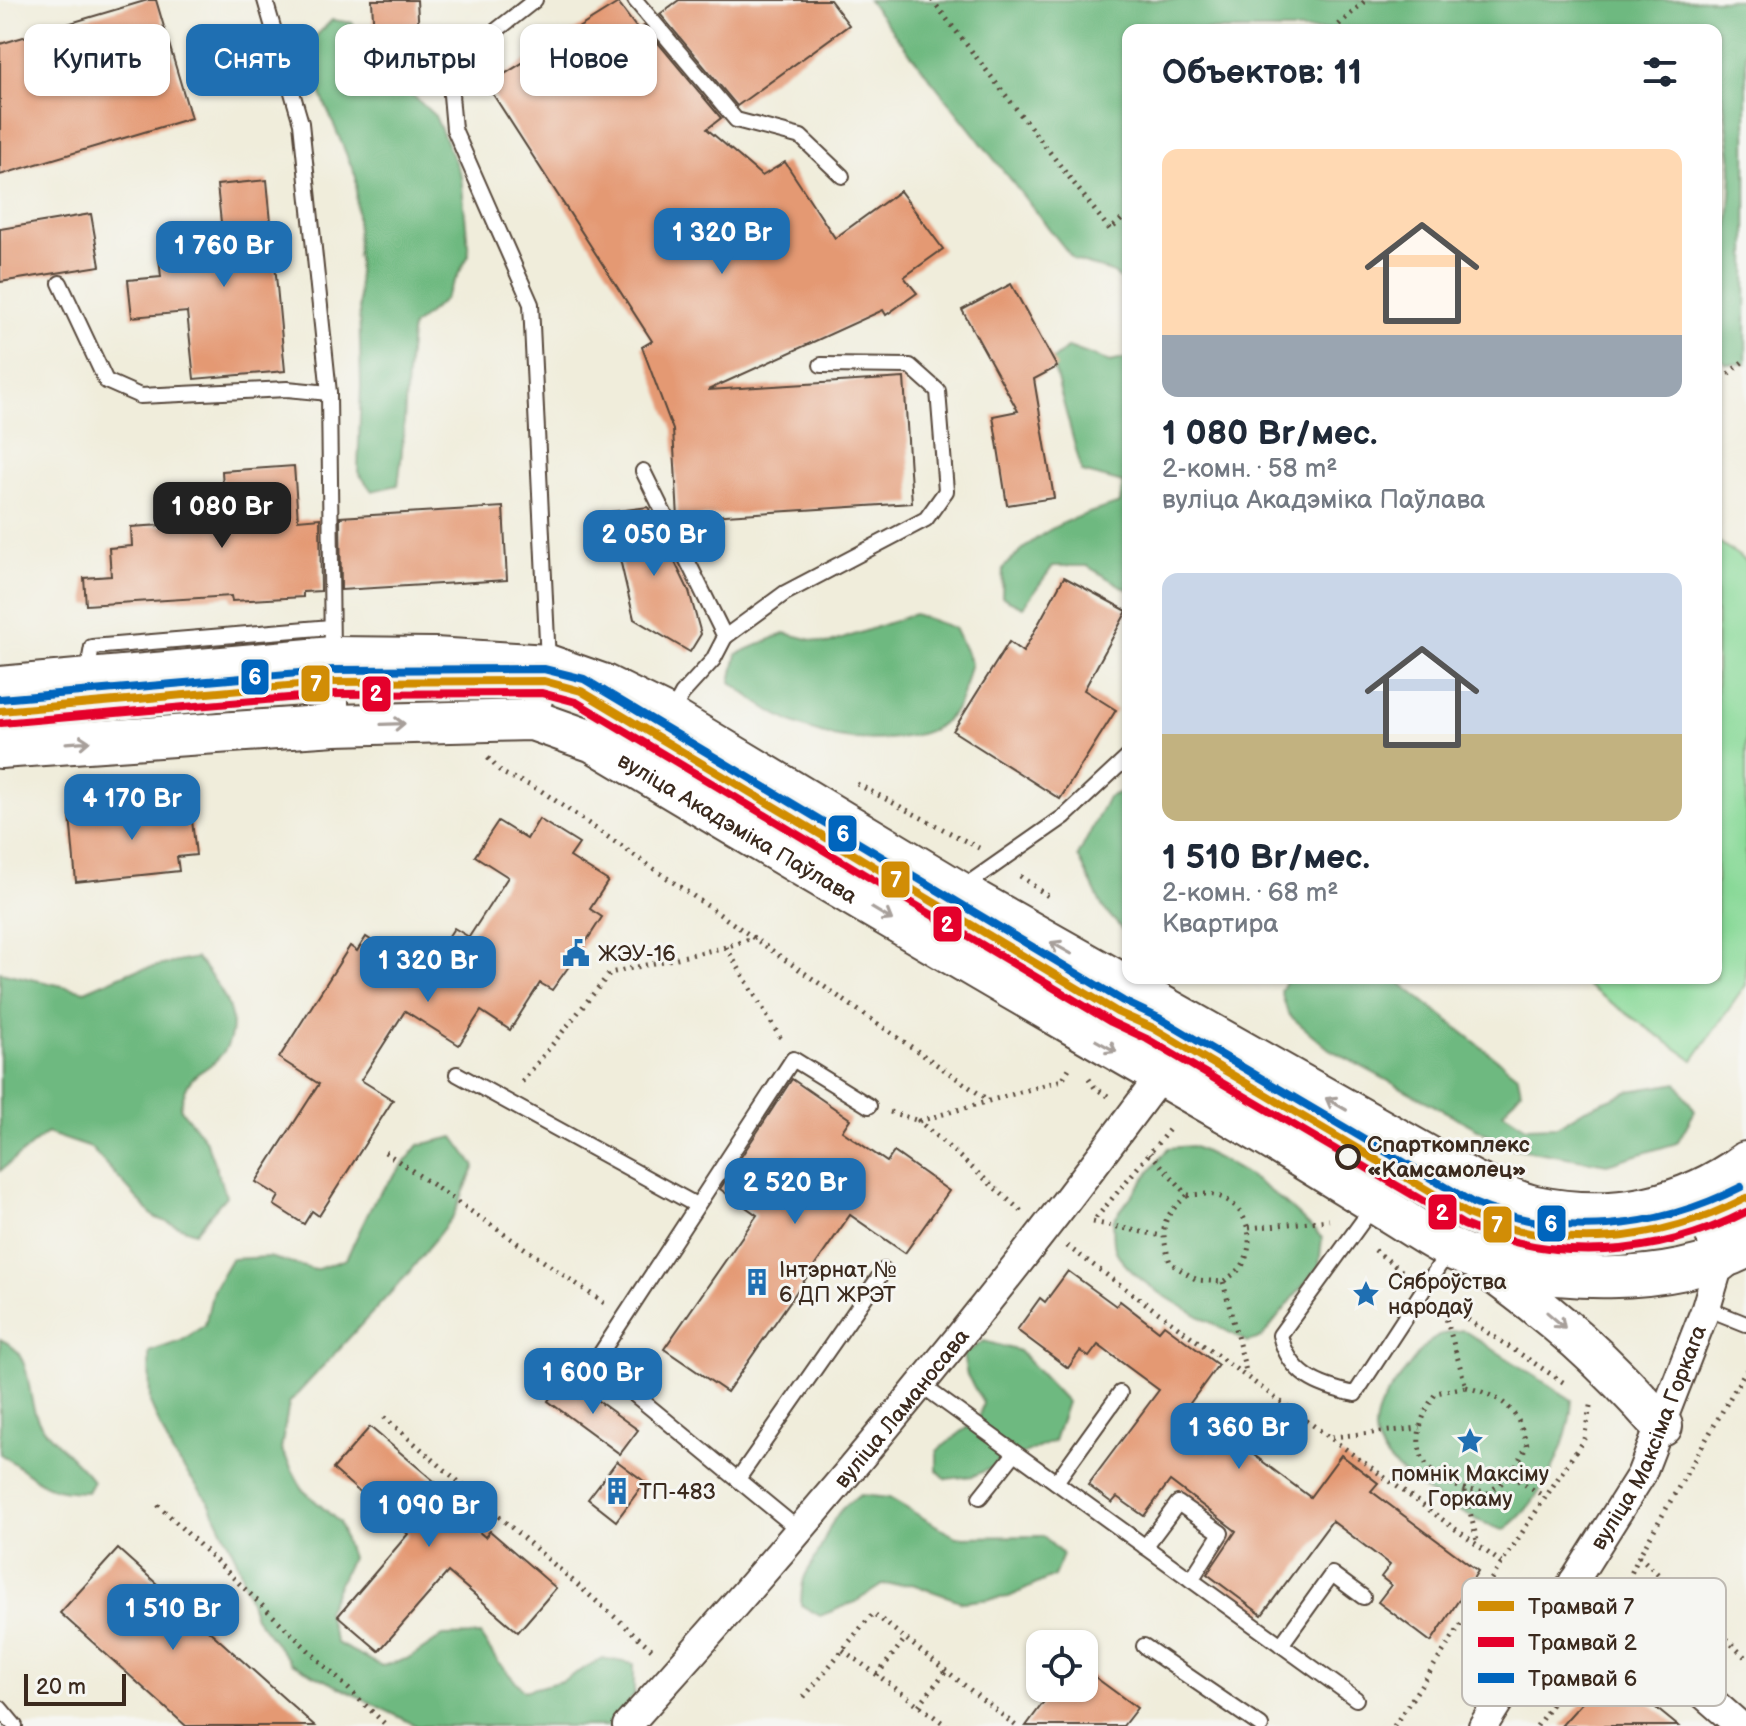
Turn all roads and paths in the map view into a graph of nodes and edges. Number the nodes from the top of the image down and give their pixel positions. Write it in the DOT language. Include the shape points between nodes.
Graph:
graph roads {
  1 [pos="265,0"];
  2 [pos="535,0"];
  3 [pos="635,0"];
  4 [pos="932,0"];
  5 [pos="1366,0"];
  6 [pos="1340,24"];
  7 [pos="842,176"];
  8 [pos="1122,219"];
  9 [pos="60,283"];
  10 [pos="1746,359"];
  11 [pos="821,365"];
  12 [pos="1722,379"];
  13 [pos="329,393"];
  14 [pos="643,471"];
  15 [pos="725,637"];
  16 [pos="332,642"];
  17 [pos="548,665"];
  18 [pos="0,687"];
  19 [pos="669,717"];
  20 [pos="532,720"];
  21 [pos="335,725"];
  22 [pos="0,748"];
  23 [pos="485,754"];
  24 [pos="1122,763"];
  25 [pos="641,770"];
  26 [pos="958,891"];
  27 [pos="756,937"];
  28 [pos="726,947"];
  29 [pos="1122,984"];
  30 [pos="1123,984"];
  31 [pos="1197,1026"];
  32 [pos="1058,1055"];
  33 [pos="793,1059"];
  34 [pos="1072,1064"];
  35 [pos="457,1074"];
  36 [pos="1161,1077"];
  37 [pos="988,1101"];
  38 [pos="507,1102"];
  39 [pos="869,1106"];
  40 [pos="1135,1112"];
  41 [pos="1185,1132"];
  42 [pos="385,1152"];
  43 [pos="1150,1153"];
  44 [pos="1746,1162"];
  45 [pos="1693,1192"];
  46 [pos="1188,1195"];
  47 [pos="1746,1196"];
  48 [pos="696,1205"];
  49 [pos="1325,1211"];
  50 [pos="1365,1218"];
  51 [pos="1093,1222"];
  52 [pos="1249,1228"];
  53 [pos="1046,1230"];
  54 [pos="1162,1236"];
  55 [pos="1461,1252"];
  56 [pos="1733,1255"];
  57 [pos="884,1270"];
  58 [pos="1223,1282"];
  59 [pos="1424,1290"];
  60 [pos="1442,1303"];
  61 [pos="1706,1308"];
  62 [pos="624,1317"];
  63 [pos="1746,1324"];
  64 [pos="1746,1370"];
  65 [pos="1247,1376"];
  66 [pos="920,1384"];
  67 [pos="1466,1387"];
  68 [pos="1120,1393"];
  69 [pos="384,1417"];
  70 [pos="1662,1426"];
  71 [pos="1420,1428"];
  72 [pos="1331,1438"];
  73 [pos="1015,1453"];
  74 [pos="1511,1476"];
  75 [pos="738,1479"];
  76 [pos="1056,1482"];
  77 [pos="1465,1491"];
  78 [pos="980,1497"];
  79 [pos="1545,1497"];
  80 [pos="158,1505"];
  81 [pos="799,1530"];
  82 [pos="1478,1545"];
  83 [pos="1145,1547"];
  84 [pos="1639,1556"];
  85 [pos="1502,1563"];
  86 [pos="1492,1578"];
  87 [pos="1576,1578"];
  88 [pos="1629,1578"];
  89 [pos="1662,1578"];
  90 [pos="1191,1580"];
  91 [pos="1363,1597"];
  92 [pos="1462,1623"];
  93 [pos="905,1639"];
  94 [pos="1726,1639"];
  95 [pos="1281,1645"];
  96 [pos="1144,1646"];
  97 [pos="843,1650"];
  98 [pos="1746,1658"];
  99 [pos="677,1671"];
  100 [pos="946,1671"];
  101 [pos="877,1675"];
  102 [pos="804,1697"];
  103 [pos="1356,1699"];
  104 [pos="919,1705"];
  105 [pos="1496,1706"];
  106 [pos="1551,1706"];
  107 [pos="1717,1706"];
  108 [pos="0,1708"];
  109 [pos="15,1726"];
  110 [pos="387,1726"];
  111 [pos="627,1726"];
  112 [pos="947,1726"];
  113 [pos="1016,1726"];
  114 [pos="1261,1726"];
  115 [pos="1394,1726"];
  116 [pos="1483,1726"];
  117 [pos="1537,1726"];
  118 [pos="1740,1726"];
  1 -- 13 [label="lane" via="301,123"];
  2 -- 17 [label="lane" via="465,55 451,95 454,129 531,304"];
  3 -- 7 [label="lane" via="736,120 801,137"];
  4 -- 8 [label="path" via="1110,230"];
  5 -- 6 [label="path"];
  9 -- 13 [label="lane" via="106,381 140,396 287,389"];
  10 -- 12 [label="path"];
  11 -- 15 [label="lane" via="910,366 938,391 946,491 926,519 785,593"];
  13 -- 16 [label="lane"];
  14 -- 15 [label="lane"];
  15 -- 19 [label="lane"];
  16 -- 17 [label="main road" via="434,658"];
  16 -- 18 [label="main road"];
  16 -- 21 [label="street"];
  17 -- 19 [label="main road"];
  17 -- 20 [label="street"];
  19 -- 25 [label="lane"];
  19 -- 26 [label="main road"];
  21 -- 20 [label="main road, вуліца Акадэміка Паўлава, one-way"];
  20 -- 25 [label="main road, вуліца Акадэміка Паўлава" via="594,742"];
  22 -- 21 [label="main road, вуліца Акадэміка Паўлава, one-way"];
  23 -- 27 [label="path" via="502,773 540,790"];
  24 -- 26 [label="lane" via="1065,816"];
  25 -- 36 [label="main road, вуліца Акадэміка Паўлава, one-way"];
  29 -- 26 [label="main road, one-way"];
  27 -- 28 [label="path"];
  27 -- 37 [label="path"];
  28 -- 33 [label="path"];
  28 -- 38 [label="path" via="610,973"];
  31 -- 30 [label="main road, one-way"];
  31 -- 36 [label="street, вуліца Ламаносава"];
  45 -- 31 [label="main road, one-way" via="1644,1210 1589,1213 1533,1206 1472,1181"];
  32 -- 34 [label="path"];
  33 -- 39 [label="lane"];
  33 -- 48 [label="lane"];
  34 -- 37 [label="path" via="1062,1080"];
  34 -- 40 [label="path" via="1083,1066 1095,1088"];
  35 -- 38 [label="lane"];
  36 -- 40 [label="street, вуліца Ламаносава"];
  36 -- 50 [label="main road, вуліца Акадэміка Паўлава"];
  37 -- 53 [label="path" via="919,1121"];
  38 -- 48 [label="lane"];
  40 -- 41 [label="path"];
  40 -- 53 [label="street, вуліца Ламаносава"];
  42 -- 62 [label="path"];
  43 -- 46 [label="path"];
  44 -- 45 [label="main road"];
  45 -- 56 [label="street"];
  46 -- 52 [label="path" via="1214,1195 1236,1206"];
  46 -- 54 [label="path" via="1168,1212"];
  47 -- 56 [label="main road, вуліца Максіма Горкага"];
  48 -- 62 [label="lane"];
  49 -- 52 [label="path" via="1338,1219"];
  50 -- 55 [label="main road, вуліца Акадэміка Паўлава"];
  50 -- 59 [label="path"];
  50 -- 59 [label="lane" via="1280,1335 1286,1359 1324,1387 1355,1394"];
  51 -- 54 [label="path"];
  52 -- 58 [label="path" via="1251,1242 1241,1268"];
  53 -- 65 [label="path"];
  53 -- 66 [label="street, вуліца Ламаносава"];
  54 -- 58 [label="path" via="1170,1263 1197,1280"];
  55 -- 56 [label="main road, вуліца Акадэміка Паўлава" via="1551,1274 1608,1276 1662,1272"];
  55 -- 59 [label="lane"];
  55 -- 70 [label="main road, one-way" via="1545,1309 1614,1370"];
  56 -- 61 [label="street, вуліца Максіма Горкага"];
  57 -- 75 [label="lane"];
  58 -- 65 [label="path"];
  59 -- 60 [label="path"];
  60 -- 67 [label="path"];
  60 -- 79 [label="path" via="1591,1400 1584,1439"];
  61 -- 63 [label="lane"];
  61 -- 70 [label="street, вуліца Максіма Горкага"];
  62 -- 75 [label="lane" via="595,1362"];
  64 -- 84 [label="path"];
  65 -- 72 [label="path"];
  66 -- 73 [label="lane"];
  66 -- 81 [label="street, вуліца Ламаносава"];
  67 -- 71 [label="path" via="1436,1393 1422,1413"];
  67 -- 74 [label="path" via="1492,1394 1520,1415 1527,1445"];
  68 -- 76 [label="lane"];
  69 -- 99 [label="path"];
  70 -- 87 [label="street, вуліца Максіма Горкага" via="1641,1475"];
  71 -- 72 [label="path"];
  71 -- 77 [label="path" via="1416,1448 1432,1475"];
  72 -- 82 [label="path"];
  73 -- 76 [label="lane"];
  73 -- 78 [label="lane"];
  74 -- 77 [label="path" via="1488,1493"];
  74 -- 79 [label="path"];
  75 -- 81 [label="lane"];
  76 -- 83 [label="lane"];
  77 -- 82 [label="path"];
  79 -- 85 [label="path"];
  80 -- 110 [label="path"];
  81 -- 99 [label="street, вуліца Ламаносава"];
  82 -- 85 [label="path"];
  83 -- 90 [label="lane"];
  83 -- 90 [label="lane" via="1178,1503 1221,1533"];
  84 -- 88 [label="path"];
  84 -- 89 [label="path"];
  85 -- 86 [label="path"];
  90 -- 95 [label="lane"];
  91 -- 95 [label="lane" via="1332,1574"];
  92 -- 115 [label="path"];
  93 -- 97 [label="path" via="873,1613"];
  93 -- 100 [label="path"];
  93 -- 101 [label="path"];
  94 -- 98 [label="path"];
  95 -- 103 [label="lane"];
  96 -- 114 [label="lane"];
  97 -- 101 [label="path"];
  97 -- 102 [label="path"];
  99 -- 111 [label="street, вуліца Ламаносава"];
  100 -- 104 [label="path"];
  100 -- 113 [label="path"];
  101 -- 104 [label="path"];
  104 -- 112 [label="path"];
  105 -- 116 [label="street, вуліца Максіма Горкага"];
  106 -- 117 [label="path"];
  107 -- 118 [label="street"];
  108 -- 109 [label="lane"];
}
